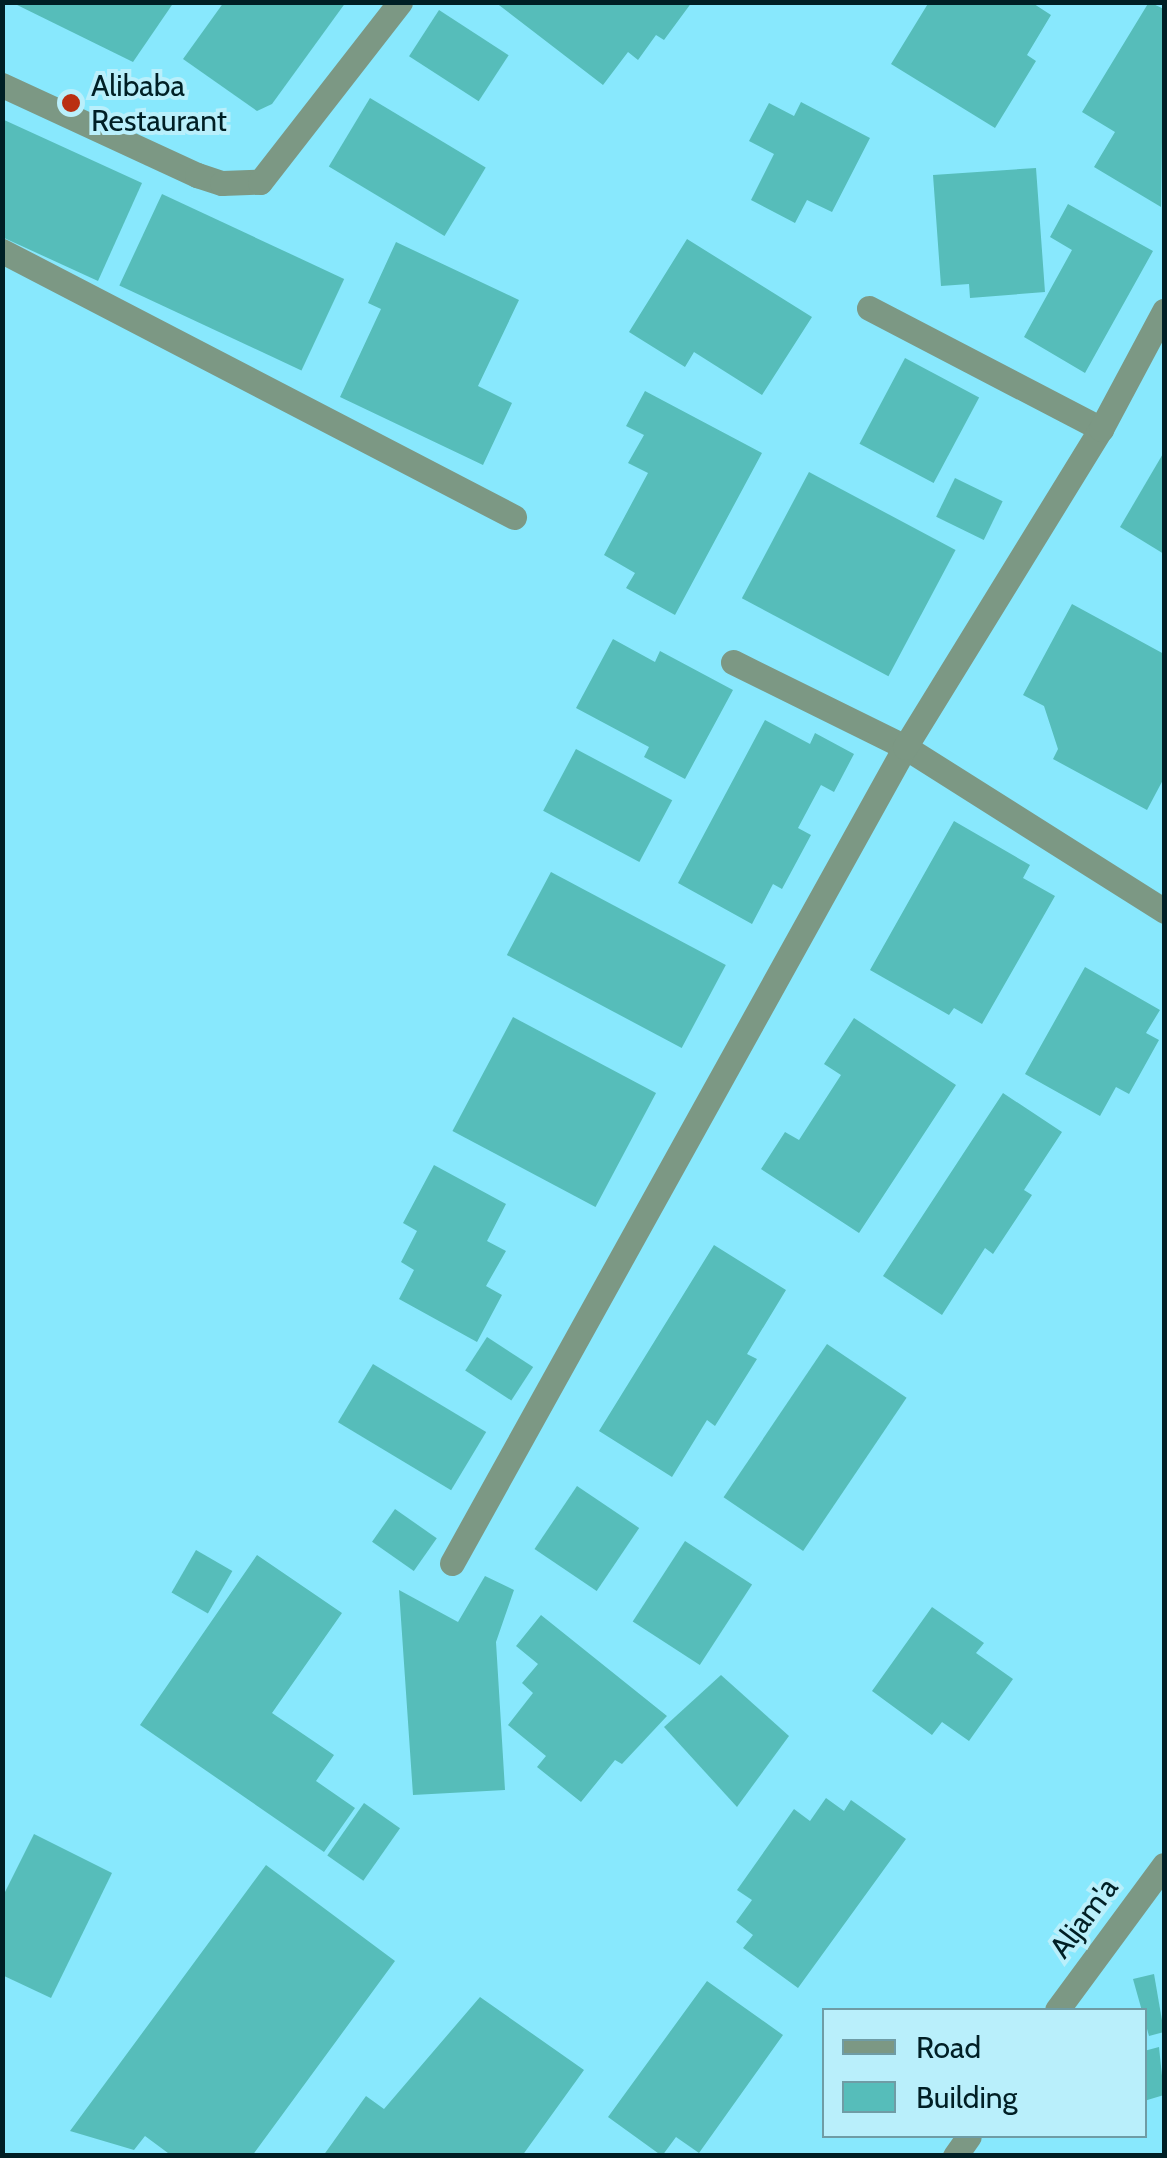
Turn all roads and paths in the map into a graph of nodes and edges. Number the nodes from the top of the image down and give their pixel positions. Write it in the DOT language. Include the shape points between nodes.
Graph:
graph roads {
  1 [pos="400,2"];
  2 [pos="2,85"];
  3 [pos="2,251"];
  4 [pos="869,308"];
  5 [pos="1164,311"];
  6 [pos="1101,429"];
  7 [pos="514,518"];
  8 [pos="733,662"];
  9 [pos="905,747"];
  10 [pos="1164,911"];
  11 [pos="452,1563"];
  12 [pos="1164,1865"];
  13 [pos="1058,2008"];
  1 -- 2 [label="street" via="260,182 222,183 198,175"];
  3 -- 7 [label="street"];
  4 -- 6 [label="street"];
  5 -- 6 [label="street"];
  6 -- 9 [label="street"];
  8 -- 9 [label="street"];
  9 -- 10 [label="street"];
  9 -- 11 [label="street"];
  12 -- 13 [label="street, Aljam'a"];
}
